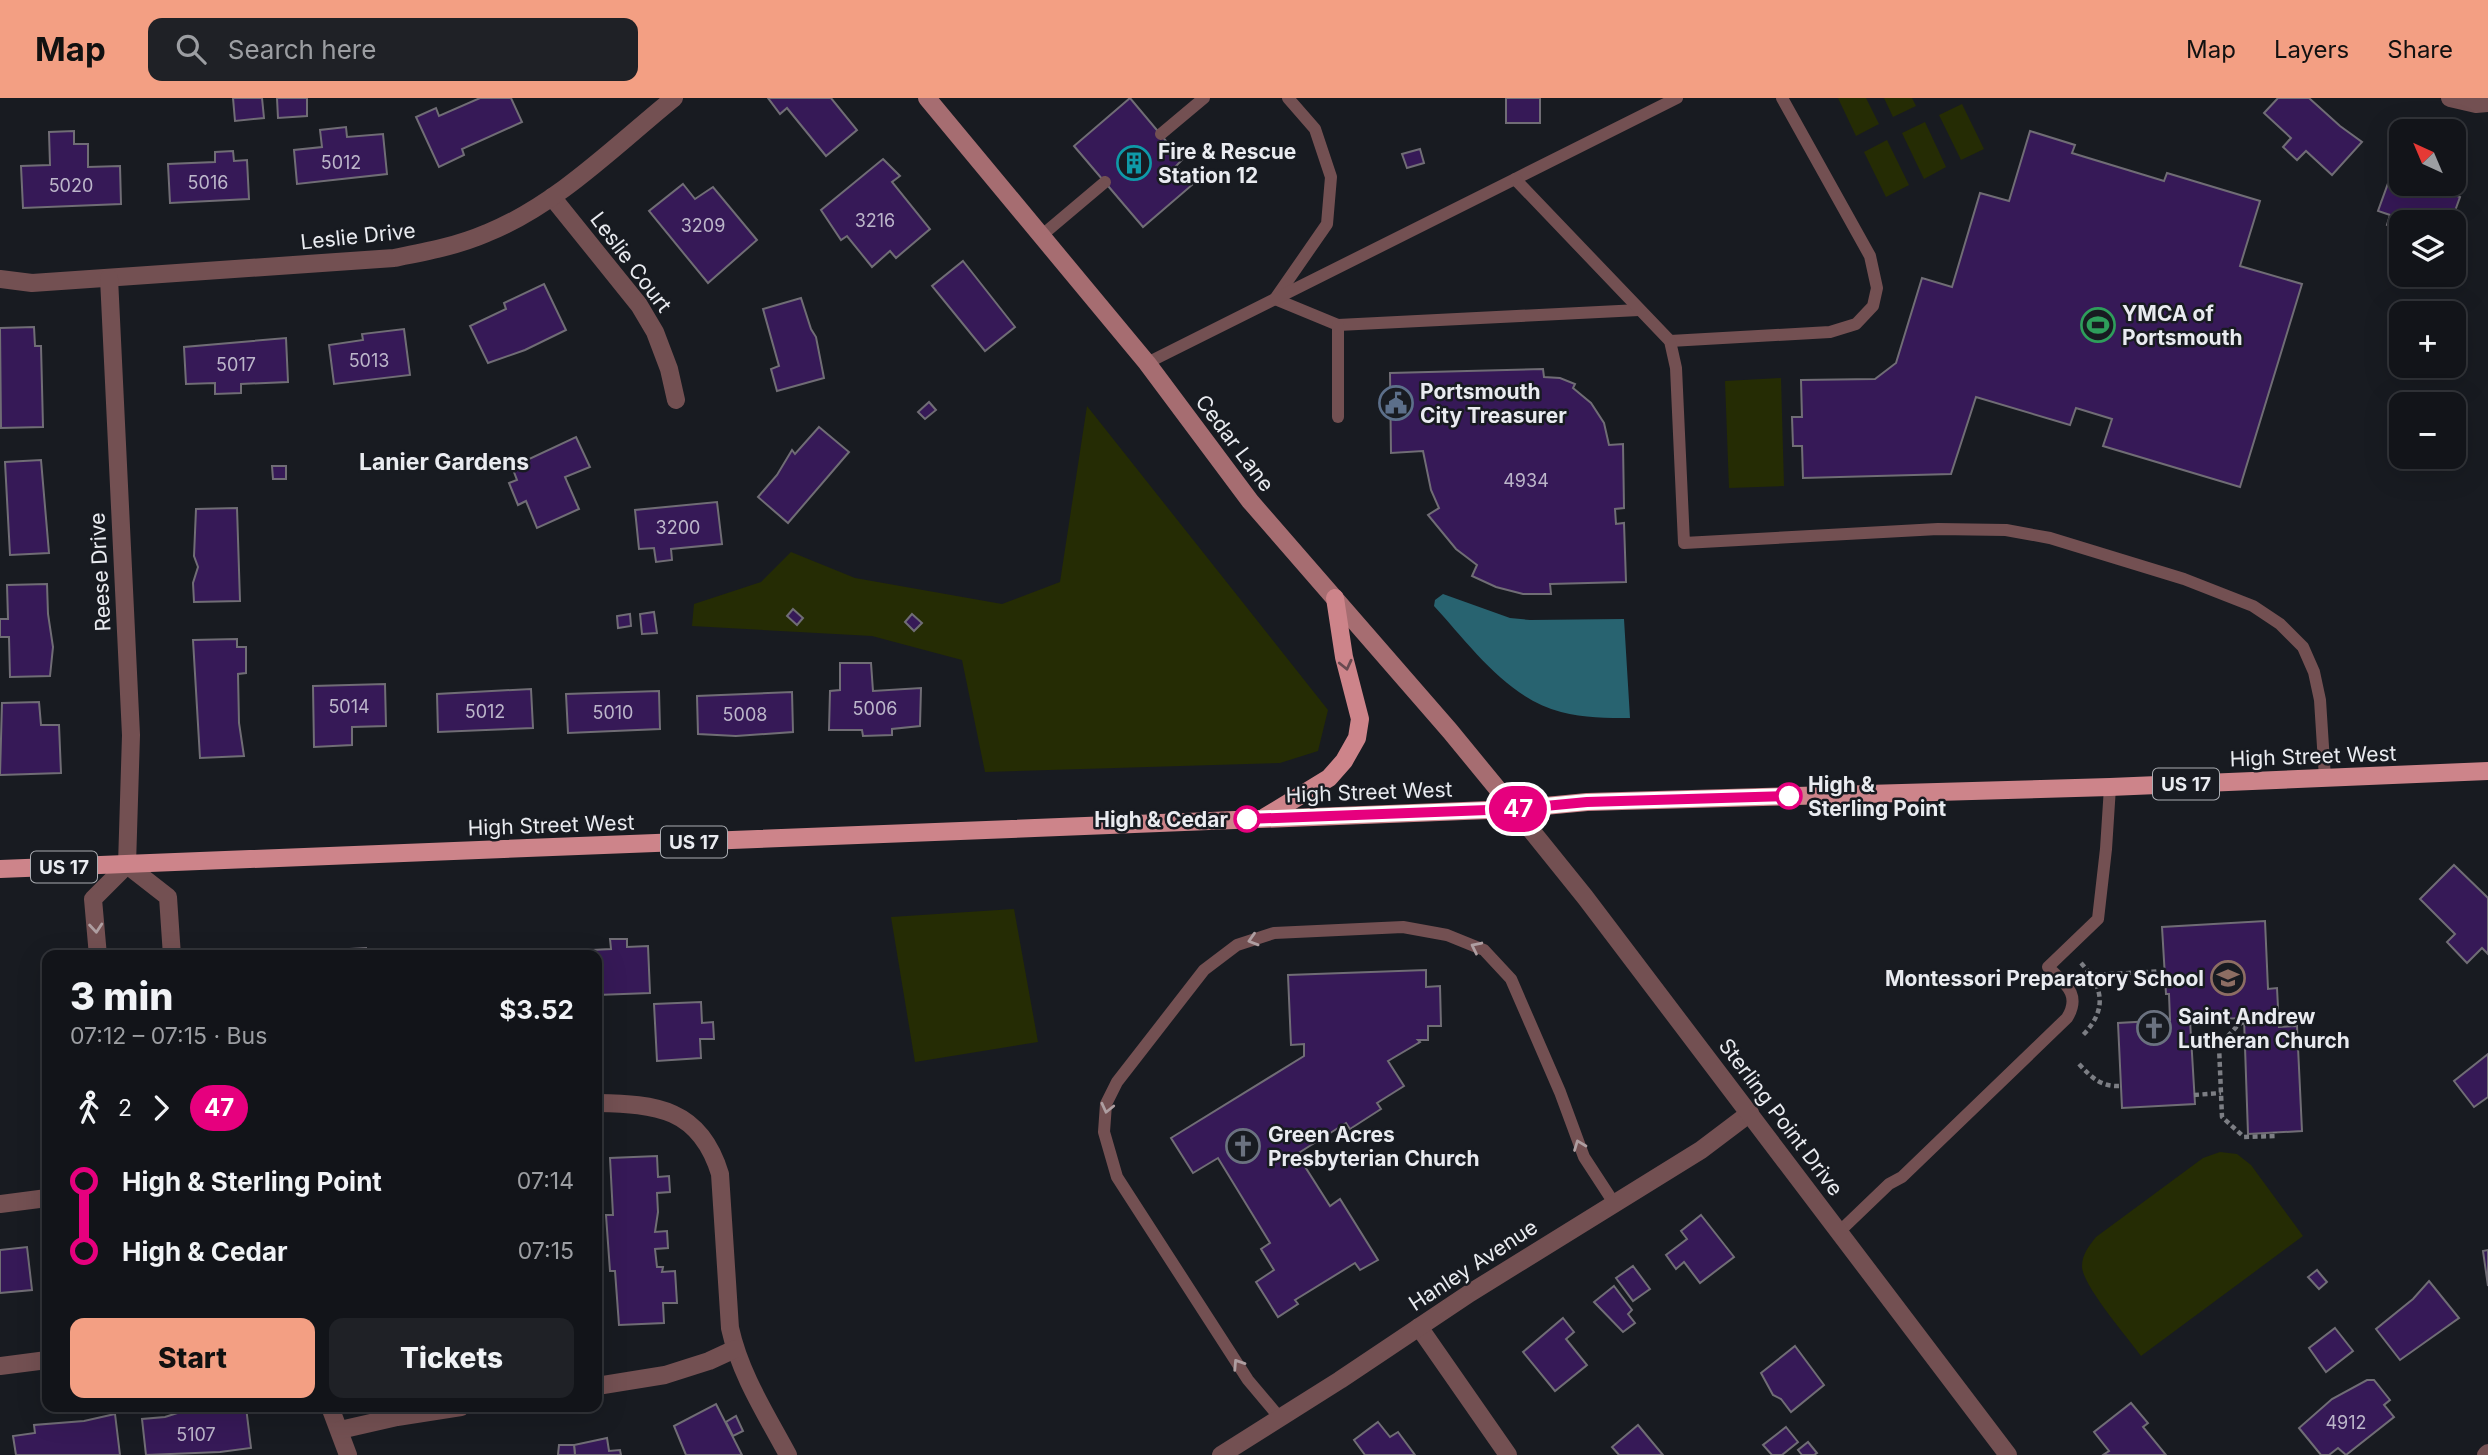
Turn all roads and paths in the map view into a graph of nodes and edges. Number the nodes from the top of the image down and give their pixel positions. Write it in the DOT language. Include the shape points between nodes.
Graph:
graph roads {
  1 [pos="674,98"];
  2 [pos="927,98"];
  3 [pos="1204,98"];
  4 [pos="1288,98"];
  5 [pos="1677,98"];
  6 [pos="1783,98"];
  7 [pos="2450,98"];
  8 [pos="2488,103"];
  9 [pos="1161,134"];
  10 [pos="1515,179"];
  11 [pos="1105,182"];
  12 [pos="552,197"];
  13 [pos="1041,236"];
  14 [pos="109,278"];
  15 [pos="0,279"];
  16 [pos="1275,299"];
  17 [pos="1639,310"];
  18 [pos="1338,325"];
  19 [pos="1670,341"];
  20 [pos="1147,363"];
  21 [pos="676,400"];
  22 [pos="1338,417"];
  23 [pos="1335,598"];
  24 [pos="2488,771"];
  25 [pos="2325,778"];
  26 [pos="2110,787"];
  27 [pos="1514,809"];
  28 [pos="1262,819"];
  29 [pos="127,865"];
  30 [pos="0,869"];
  31 [pos="97,950"];
  32 [pos="172,950"];
  33 [pos="2165,971"];
  34 [pos="2092,975"];
  35 [pos="2244,1022"];
  36 [pos="2079,1064"];
  37 [pos="2121,1086"];
  38 [pos="2221,1093"];
  39 [pos="2194,1094"];
  40 [pos="602,1103"];
  41 [pos="1750,1114"];
  42 [pos="2275,1132"];
  43 [pos="42,1199"];
  44 [pos="1614,1203"];
  45 [pos="0,1204"];
  46 [pos="1840,1231"];
  47 [pos="1419,1327"];
  48 [pos="734,1349"];
  49 [pos="42,1361"];
  50 [pos="0,1366"];
  51 [pos="602,1385"];
  52 [pos="332,1412"];
  53 [pos="429,1412"];
  54 [pos="1280,1418"];
  55 [pos="340,1430"];
  56 [pos="348,1455"];
  57 [pos="788,1455"];
  58 [pos="1221,1455"];
  59 [pos="1508,1455"];
  60 [pos="2008,1455"];
  1 -- 12 [label="street, Leslie Drive"];
  2 -- 13 [label="main road, Cedar Lane"];
  3 -- 9 [label="lane"];
  4 -- 16 [label="lane" via="1315,129 1331,177 1327,224"];
  5 -- 10 [label="lane"];
  6 -- 19 [label="lane" via="1870,256 1877,288 1873,306 1856,324 1830,332"];
  7 -- 8 [label="street"];
  10 -- 16 [label="lane"];
  10 -- 17 [label="lane"];
  11 -- 13 [label="lane"];
  12 -- 14 [label="street, Leslie Drive" via="488,233 442,249 394,258"];
  12 -- 21 [label="street, Leslie Court" via="639,305 655,332"];
  13 -- 20 [label="main road, Cedar Lane"];
  14 -- 15 [label="street, Leslie Drive" via="32,283"];
  14 -- 29 [label="street, Reese Drive" via="131,734"];
  16 -- 18 [label="lane"];
  16 -- 20 [label="lane"];
  17 -- 18 [label="lane"];
  17 -- 19 [label="lane"];
  18 -- 22 [label="lane"];
  19 -- 25 [label="lane" via="1676,368 1684,543 1938,529 2006,530 2050,538 2184,579 2253,606 2303,647 2320,701"];
  20 -- 23 [label="main road, Cedar Lane" via="1250,500"];
  23 -- 27 [label="main road, Cedar Lane"];
  23 -- 28 [label="main road, one-way" via="1360,719 1357,738 1329,778"];
  24 -- 25 [label="main road, High Street West / US 17"];
  25 -- 26 [label="main road, High Street West / US 17"];
  26 -- 27 [label="main road, High Street West / US 17" via="1587,802"];
  26 -- 46 [label="lane" via="2098,919 2048,967 2068,988 2073,1009 1902,1177"];
  27 -- 28 [label="main road, High Street West / US 17"];
  27 -- 41 [label="street, Sterling Point Drive"];
  28 -- 29 [label="main road, High Street West / US 17"];
  29 -- 30 [label="main road, High Street West / US 17"];
  29 -- 31 [label="street, one-way" via="93,899"];
  29 -- 32 [label="street" via="168,897"];
  33 -- 34 [label="path"];
  35 -- 38 [label="path" via="2219,1046"];
  36 -- 37 [label="path" via="2100,1084"];
  38 -- 39 [label="path"];
  38 -- 42 [label="path" via="2222,1116 2244,1137 2275,1136"];
  40 -- 48 [label="street" via="664,1109 695,1129 716,1159"];
  41 -- 44 [label="street, Hanley Avenue"];
  41 -- 46 [label="street, Sterling Point Drive"];
  43 -- 45 [label="street"];
  44 -- 47 [label="street, Hanley Avenue"];
  44 -- 54 [label="lane" via="1584,1157 1511,979 1484,950 1447,935 1403,927 1275,933 1237,945 1203,970 1117,1082 1106,1104 1104,1132 1117,1177 1248,1380"];
  46 -- 60 [label="street, Sterling Point Drive"];
  47 -- 54 [label="street, Hanley Avenue"];
  47 -- 59 [label="street"];
  48 -- 51 [label="street" via="665,1375"];
  48 -- 57 [label="street"];
  49 -- 50 [label="street"];
  52 -- 55 [label="street"];
  53 -- 55 [label="street"];
  54 -- 58 [label="street, Hanley Avenue"];
  55 -- 56 [label="street"];
}
